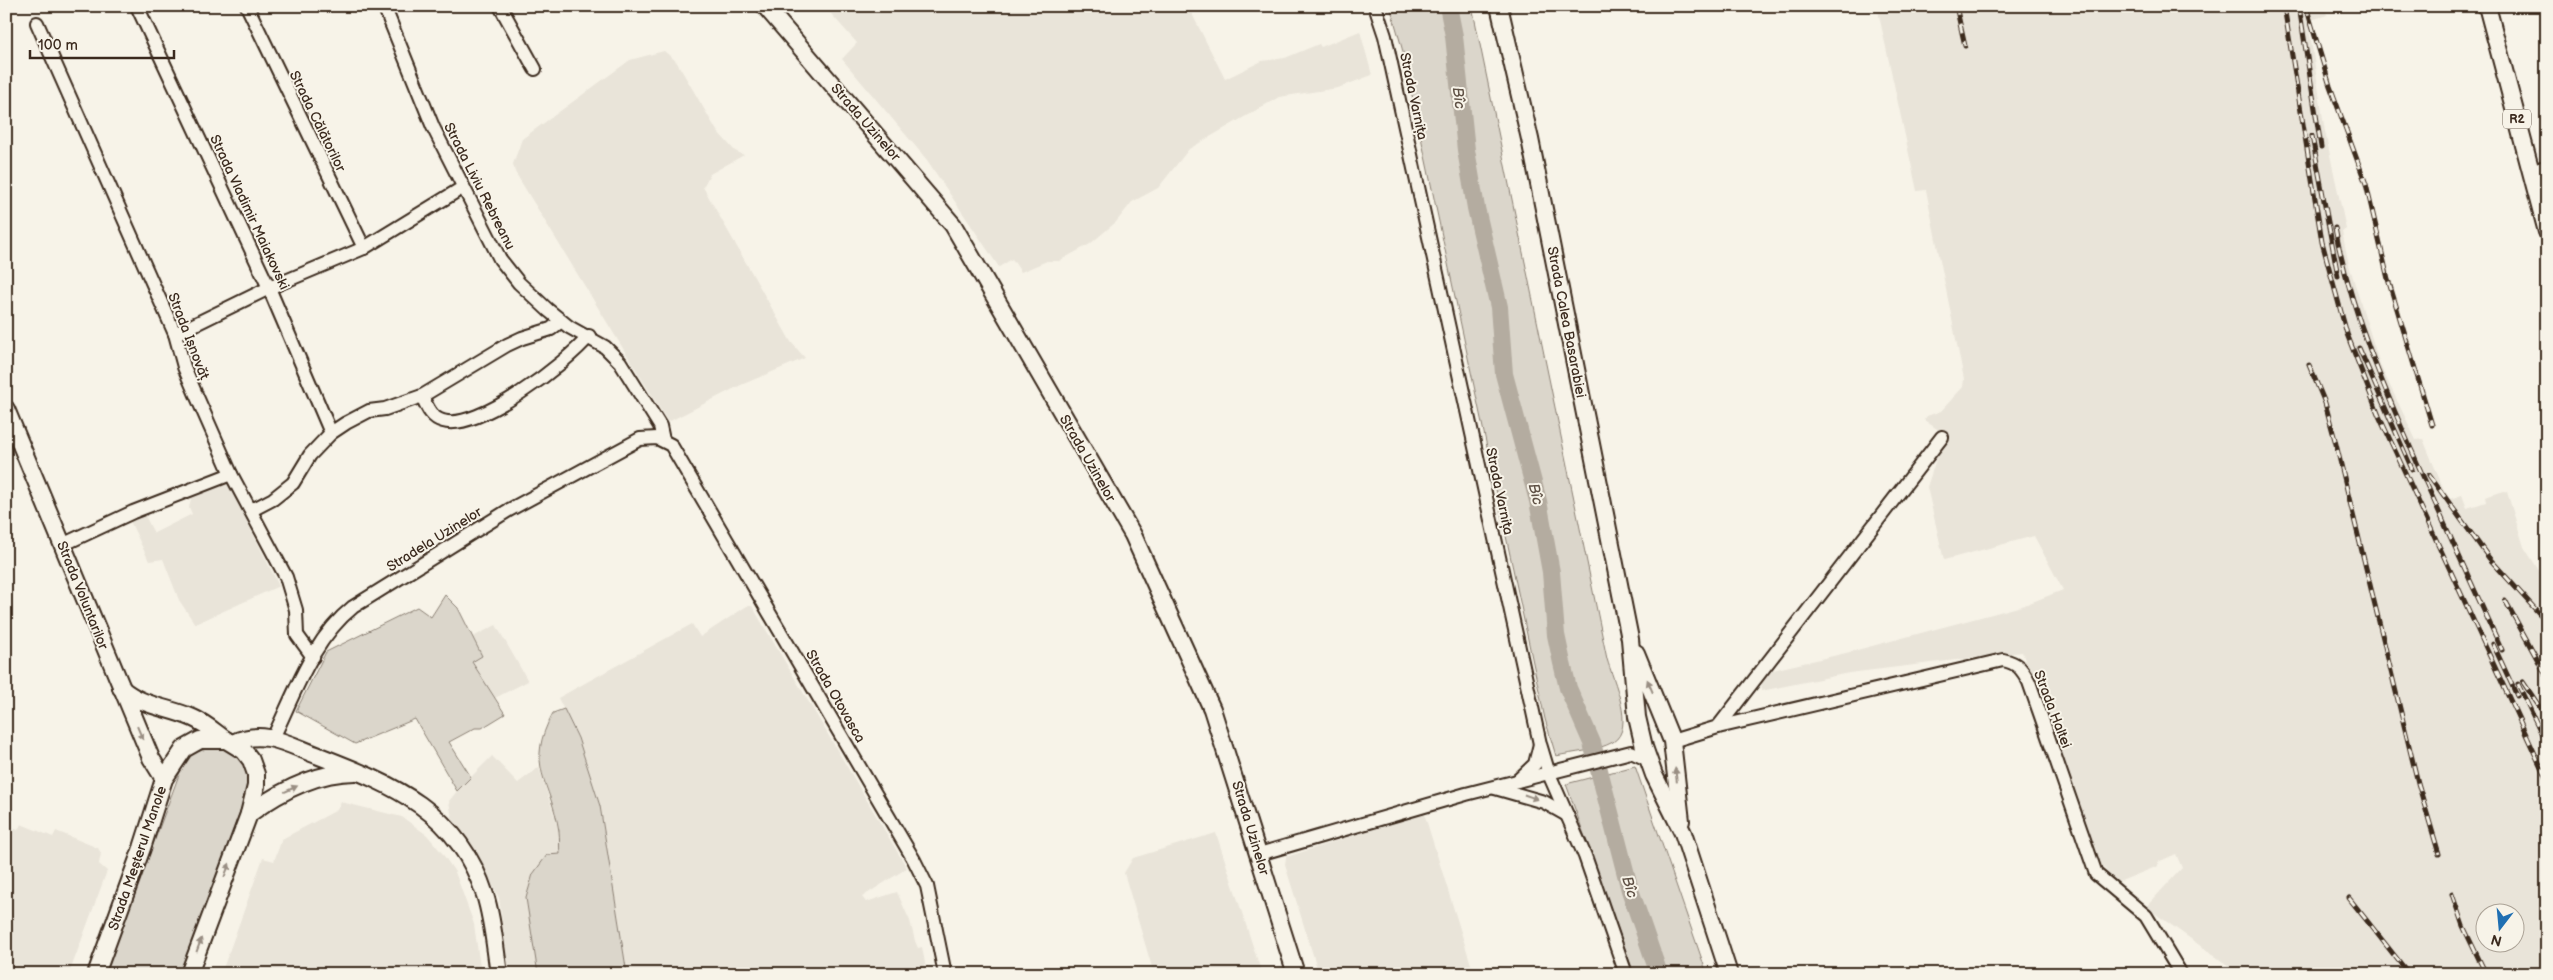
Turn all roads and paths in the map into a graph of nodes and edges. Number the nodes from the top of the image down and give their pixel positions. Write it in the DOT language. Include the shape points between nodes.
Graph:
graph roads {
  1 [pos="137,6"];
  2 [pos="247,6"];
  3 [pos="384,6"];
  4 [pos="500,6"];
  5 [pos="765,6"];
  6 [pos="1375,6"];
  7 [pos="1499,6"];
  8 [pos="2487,6"];
  9 [pos="37,23"];
  10 [pos="535,69"];
  11 [pos="2539,169"];
  12 [pos="462,188"];
  13 [pos="2547,232"];
  14 [pos="364,248"];
  15 [pos="269,288"];
  16 [pos="561,321"];
  17 [pos="175,334"];
  18 [pos="588,336"];
  19 [pos="422,396"];
  20 [pos="6,409"];
  21 [pos="331,433"];
  22 [pos="1942,437"];
  23 [pos="667,442"];
  24 [pos="232,474"];
  25 [pos="252,510"];
  26 [pos="62,545"];
  27 [pos="1630,638"];
  28 [pos="312,657"];
  29 [pos="121,688"];
  30 [pos="1718,728"];
  31 [pos="1642,735"];
  32 [pos="273,738"];
  33 [pos="1672,741"];
  34 [pos="229,742"];
  35 [pos="1540,744"];
  36 [pos="1627,753"];
  37 [pos="1649,760"];
  38 [pos="359,772"];
  39 [pos="1555,773"];
  40 [pos="256,774"];
  41 [pos="164,779"];
  42 [pos="1517,781"];
  43 [pos="1492,787"];
  44 [pos="249,814"];
  45 [pos="1567,815"];
  46 [pos="1683,833"];
  47 [pos="1259,854"];
  48 [pos="96,974"];
  49 [pos="189,974"];
  50 [pos="499,974"];
  51 [pos="945,974"];
  52 [pos="1296,974"];
  53 [pos="1626,974"];
  54 [pos="1728,974"];
  55 [pos="2181,974"];
  1 -- 15 [label="street, Strada Vladimir Maiakovski"];
  2 -- 14 [label="street, Strada Călătorilor"];
  3 -- 12 [label="street, Strada Liviu Rebreanu" via="433,127"];
  4 -- 10 [label="street"];
  5 -- 47 [label="main road, Strada Uzinelor" via="953,225 1133,534 1212,709"];
  6 -- 35 [label="street, Strada Varnița" via="1385,36"];
  7 -- 27 [label="main road, Strada Calea Basarabiei" via="1530,139"];
  8 -- 11 [label="main road, R2"];
  9 -- 17 [label="street, Strada Ișnovăț"];
  11 -- 13 [label="main road, R2"];
  12 -- 14 [label="street"];
  12 -- 16 [label="street, Strada Liviu Rebreanu" via="500,259 519,283"];
  14 -- 15 [label="street"];
  15 -- 17 [label="street"];
  15 -- 21 [label="street, Strada Vladimir Maiakovski"];
  16 -- 18 [label="street, Strada Liviu Rebreanu"];
  16 -- 19 [label="street" via="551,330 507,345"];
  17 -- 24 [label="street, Strada Ișnovăț" via="184,367"];
  18 -- 19 [label="street" via="568,359 512,398 480,414 445,422 430,413"];
  18 -- 23 [label="street, Strada Liviu Rebreanu" via="605,346 620,362"];
  19 -- 21 [label="street" via="392,408 369,411"];
  20 -- 26 [label="main road, Strada Voluntarilor"];
  21 -- 25 [label="street" via="310,455 293,483"];
  22 -- 30 [label="street"];
  23 -- 28 [label="street, Stradela Uzinelor" via="640,438 508,510 353,608 332,626"];
  23 -- 51 [label="street, Strada Otovasca" via="914,860 927,886"];
  24 -- 25 [label="street, Strada Ișnovăț"];
  24 -- 26 [label="street" via="133,512"];
  25 -- 28 [label="street, Strada Ișnovăț" via="286,578 296,610 297,635"];
  26 -- 29 [label="main road, Strada Voluntarilor"];
  27 -- 31 [label="main road, Strada Calea Basarabiei" via="1637,718"];
  33 -- 27 [label="main road, Strada Calea Basarabiei, one-way"];
  28 -- 32 [label="street, Stradela Uzinelor"];
  29 -- 34 [label="main road" via="133,698 152,706 194,718"];
  29 -- 41 [label="main road, Strada Voluntarilor, one-way" via="151,758"];
  30 -- 33 [label="street, Strada Haltei"];
  30 -- 55 [label="street, Strada Haltei" via="2003,660 2020,666 2029,682 2096,874 2146,916"];
  31 -- 33 [label="main road" via="1653,730"];
  31 -- 36 [label="street"];
  31 -- 37 [label="main road, Strada Calea Basarabiei"];
  32 -- 34 [label="main road, Strada Meșterul Manole" via="251,736"];
  32 -- 38 [label="main road, Strada Meșterul Manole"];
  32 -- 40 [label="main road" via="263,744"];
  33 -- 37 [label="main road" via="1662,759"];
  46 -- 33 [label="main road, Strada Calea Basarabiei, one-way"];
  34 -- 40 [label="main road" via="244,751"];
  34 -- 41 [label="main road, Strada Meșterul Manole" via="200,740 184,749"];
  35 -- 39 [label="street, Strada Varnița"];
  35 -- 42 [label="street" via="1535,764"];
  36 -- 37 [label="street"];
  36 -- 39 [label="street"];
  37 -- 46 [label="main road, Strada Calea Basarabiei"];
  44 -- 38 [label="main road, one-way" via="275,797 313,780 341,772"];
  38 -- 50 [label="main road, Strada Meșterul Manole" via="390,785 425,807 464,850 485,895"];
  39 -- 42 [label="street"];
  39 -- 45 [label="street, Strada Varnița"];
  40 -- 44 [label="main road" via="255,795"];
  41 -- 48 [label="main road, Strada Meșterul Manole"];
  42 -- 43 [label="street"];
  43 -- 45 [label="street, one-way" via="1537,799"];
  43 -- 47 [label="street"];
  49 -- 44 [label="main road, one-way"];
  45 -- 53 [label="street, Strada Varnița" via="1585,856"];
  46 -- 54 [label="main road, Strada Calea Basarabiei"];
  47 -- 52 [label="main road, Strada Uzinelor"];
}
